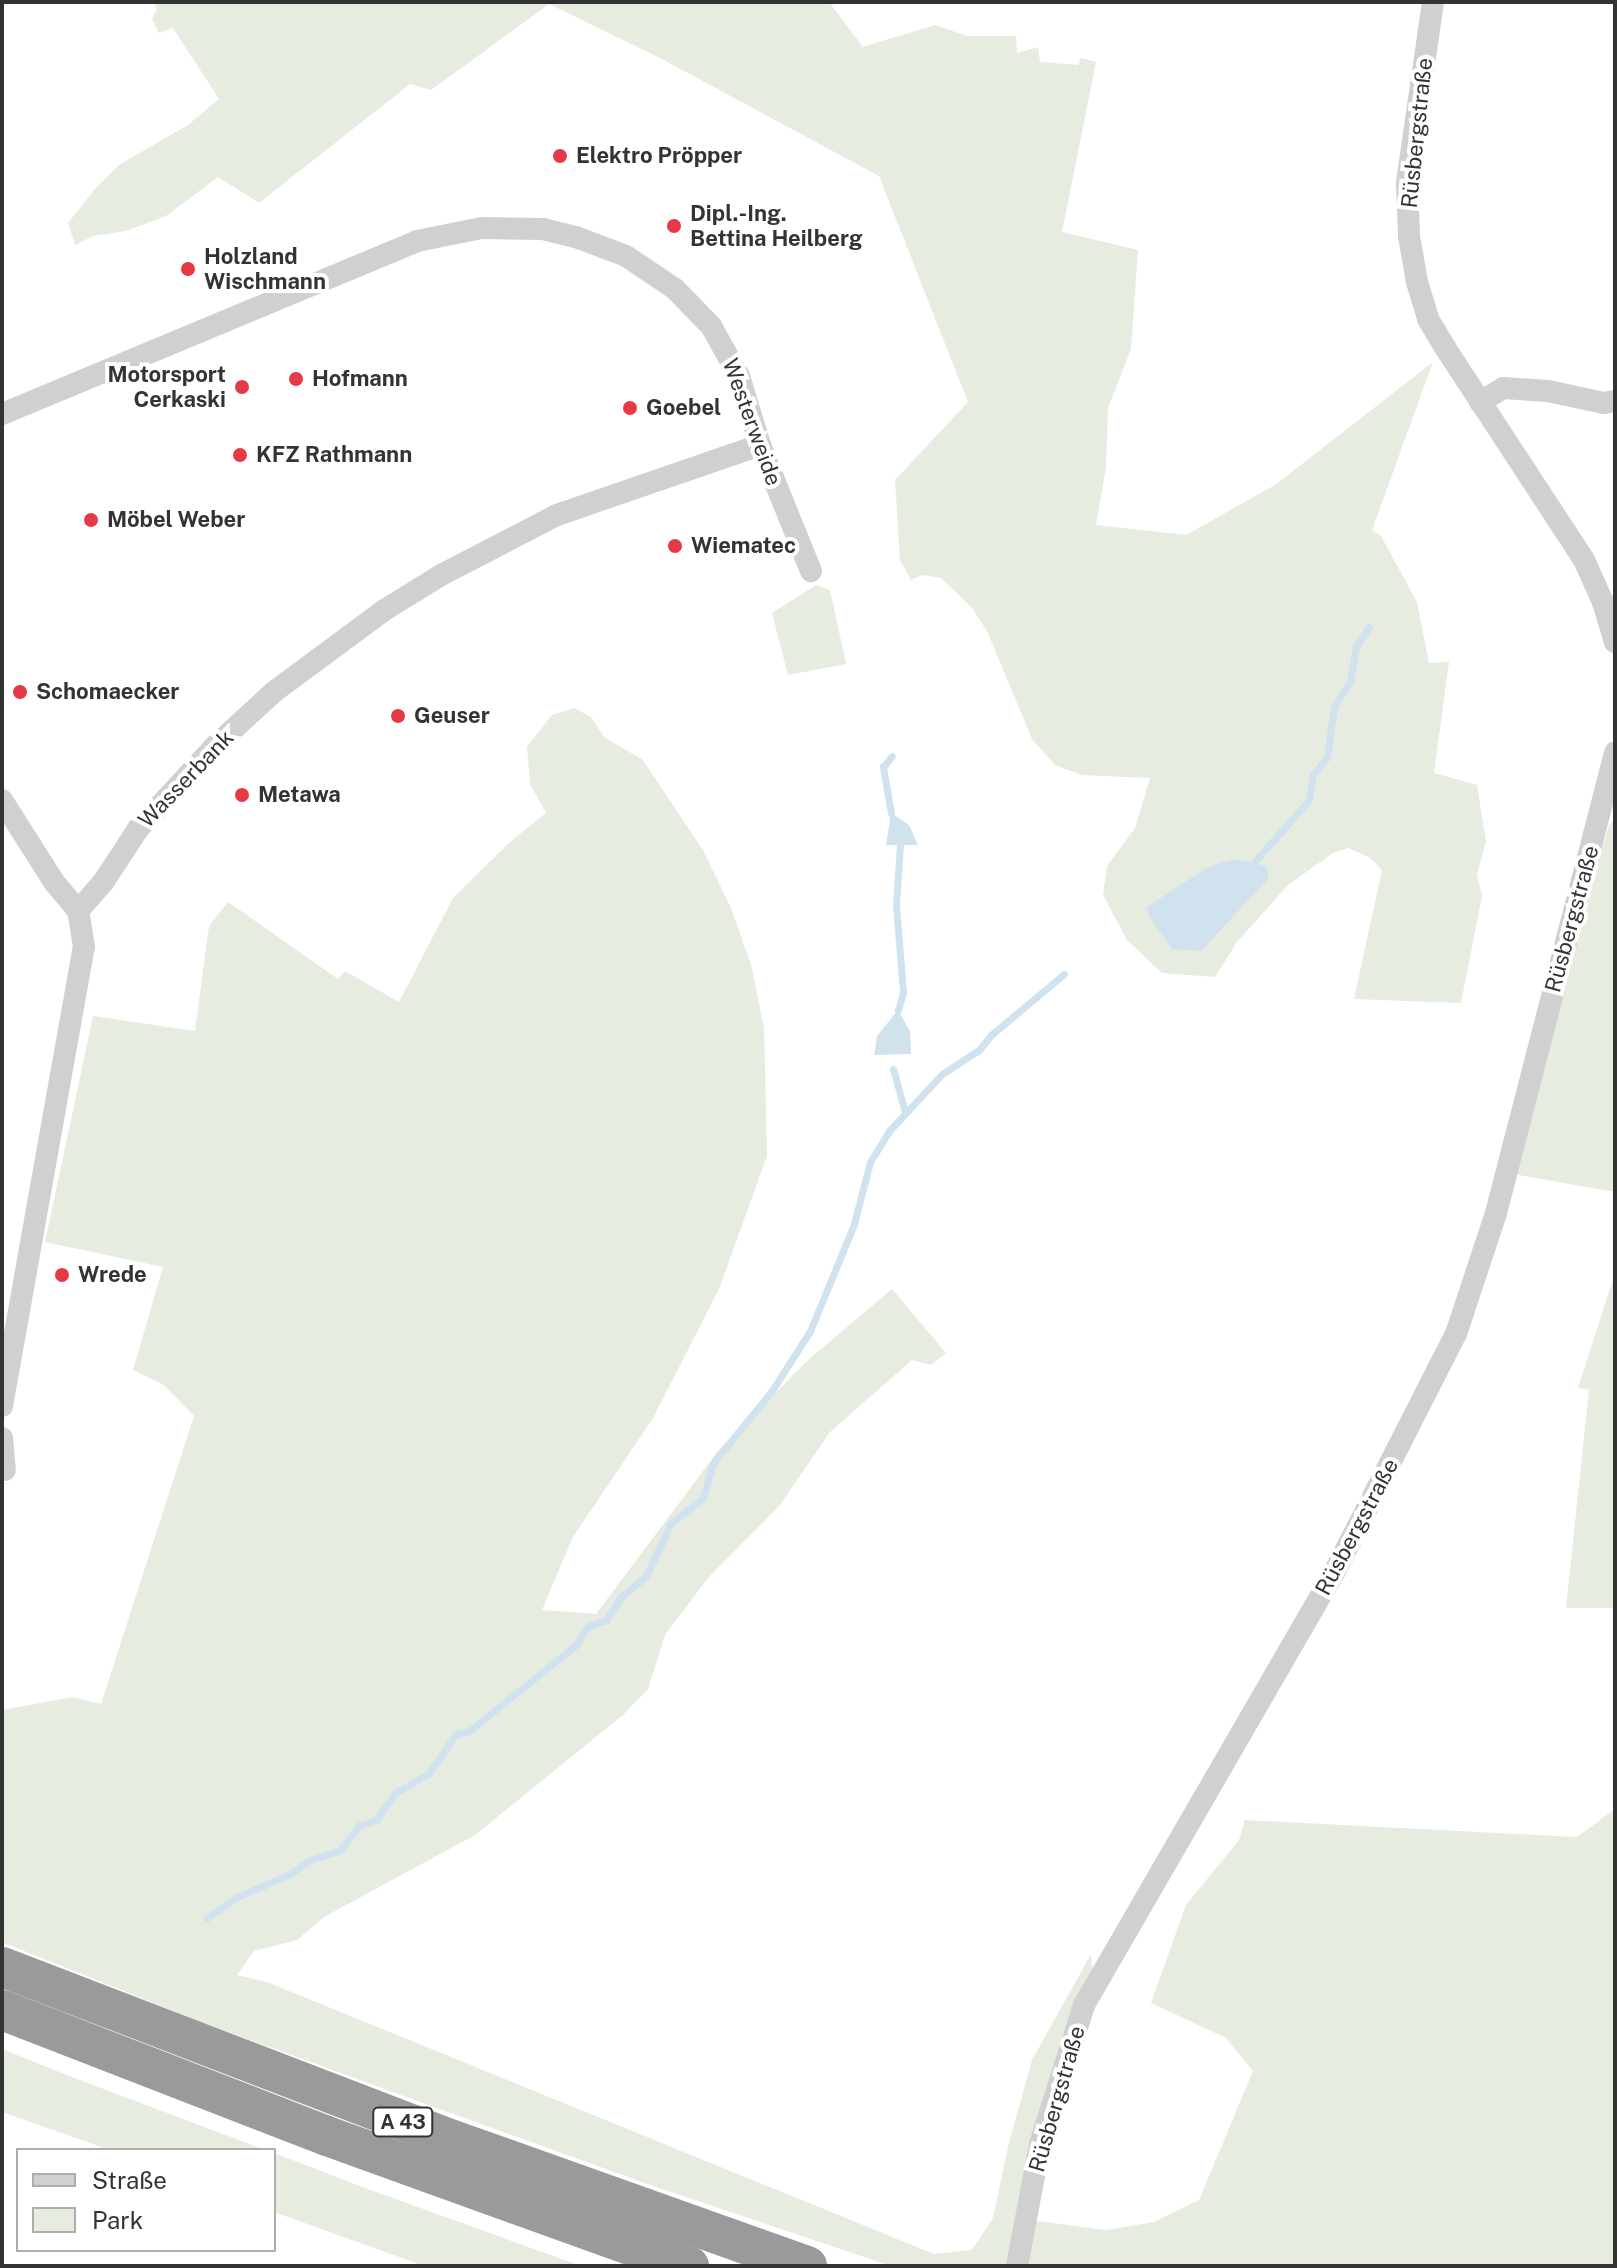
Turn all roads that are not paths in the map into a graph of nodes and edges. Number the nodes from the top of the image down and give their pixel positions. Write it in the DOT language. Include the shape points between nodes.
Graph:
graph roads {
  1 [pos="1433,2"];
  2 [pos="1615,401"];
  3 [pos="1480,402"];
  4 [pos="2,414"];
  5 [pos="760,445"];
  6 [pos="811,571"];
  7 [pos="1615,642"];
  8 [pos="1614,762"];
  9 [pos="2,800"];
  10 [pos="78,911"];
  11 [pos="2,1406"];
  12 [pos="2,1438"];
  13 [pos="5,1470"];
  14 [pos="2,1967"];
  15 [pos="2,2010"];
  16 [pos="689,2266"];
  17 [pos="807,2266"];
  18 [pos="1017,2266"];
  1 -- 3 [label="street, Rüsbergstraße" via="1407,183 1409,236 1428,319"];
  2 -- 3 [label="street" via="1503,388"];
  3 -- 7 [label="street, Rüsbergstraße" via="1584,560"];
  4 -- 5 [label="street, Westerweide" via="417,241 514,226 606,247 689,301 733,364"];
  5 -- 6 [label="street, Westerweide"];
  5 -- 10 [label="street, Wasserbank" via="557,515 386,609 275,691 216,745 138,829"];
  8 -- 18 [label="street, Rüsbergstraße" via="1496,1213 1456,1334 1335,1571 1084,2005 1040,2144"];
  9 -- 10 [label="street"];
  10 -- 11 [label="street" via="84,947"];
  12 -- 13 [label="street"];
  14 -- 17 [label="highway, A 43" via="438,2135"];
  15 -- 16 [label="highway, A 43" via="327,2136"];
}
